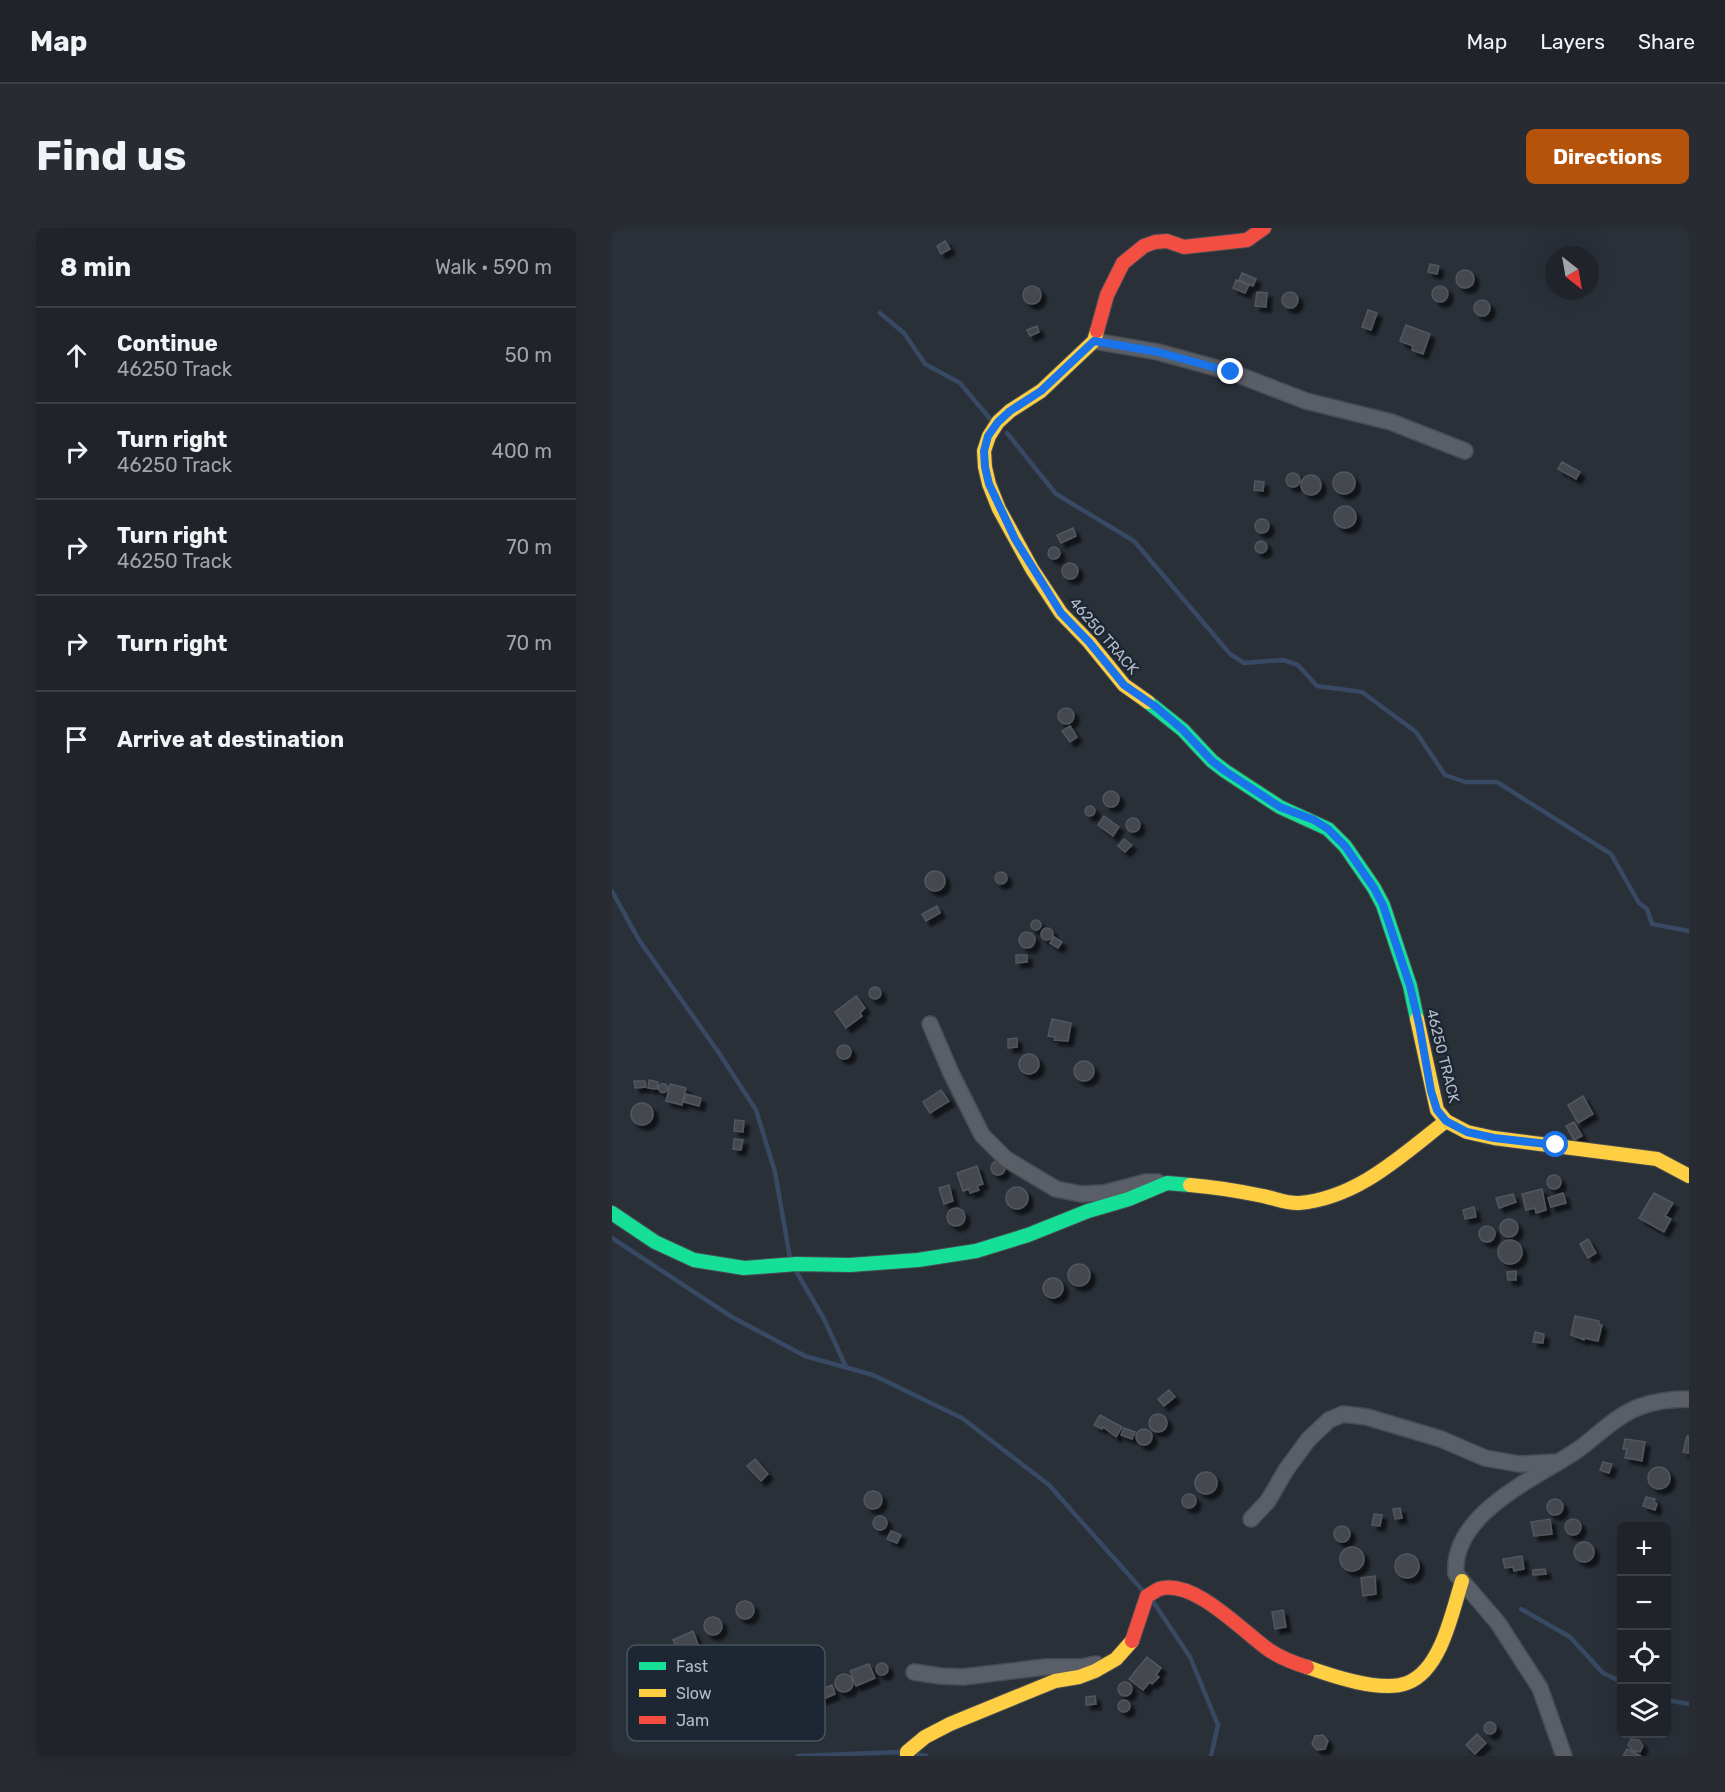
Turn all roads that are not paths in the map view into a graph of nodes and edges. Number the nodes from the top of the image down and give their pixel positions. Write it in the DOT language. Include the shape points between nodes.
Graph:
graph roads {
  1 [pos="1264,228"];
  2 [pos="1094,341"];
  3 [pos="1465,451"];
  4 [pos="930,1024"];
  5 [pos="1446,1121"];
  6 [pos="1689,1176"];
  7 [pos="1167,1183"];
  8 [pos="612,1213"];
  9 [pos="1689,1399"];
  10 [pos="1558,1462"];
  11 [pos="1251,1519"];
  12 [pos="1462,1581"];
  13 [pos="1111,1662"];
  14 [pos="914,1672"];
  15 [pos="907,1756"];
  16 [pos="1564,1756"];
  1 -- 2 [label="street" via="1247,240 1184,247 1167,241 1144,246 1123,263 1107,295"];
  2 -- 3 [label="street" via="1158,352 1231,372 1306,400 1391,422"];
  2 -- 5 [label="street, 46250 TRACK" via="1041,391 1010,411 988,436 985,467 999,509 1061,613 1124,685 1156,707 1225,771 1280,807 1314,820 1345,846 1383,905 1410,986 1431,1091 1437,1110"];
  4 -- 7 [label="street" via="982,1135 1006,1160 1056,1189 1081,1194 1104,1193 1146,1182"];
  5 -- 6 [label="street, 46250 TRACK" via="1467,1132 1494,1138 1657,1159"];
  5 -- 7 [label="street" via="1370,1179 1334,1195 1298,1203 1220,1186"];
  7 -- 8 [label="street" via="976,1251 850,1265 744,1268 694,1260 656,1242"];
  9 -- 10 [label="street" via="1638,1407"];
  10 -- 11 [label="street" via="1519,1464 1485,1458 1441,1439 1367,1417 1343,1414 1329,1420 1308,1440 1268,1501"];
  10 -- 12 [label="street" via="1494,1503 1471,1529 1455,1564"];
  12 -- 13 [label="street" via="1430,1665 1417,1678 1401,1685 1385,1686 1296,1664 1272,1652 1197,1596 1175,1589 1161,1589 1147,1596 1131,1643"];
  12 -- 16 [label="street" via="1498,1623 1540,1688"];
  13 -- 14 [label="street" via="963,1677"];
  13 -- 15 [label="street" via="1082,1676 1035,1688 959,1721 914,1743"];
}
